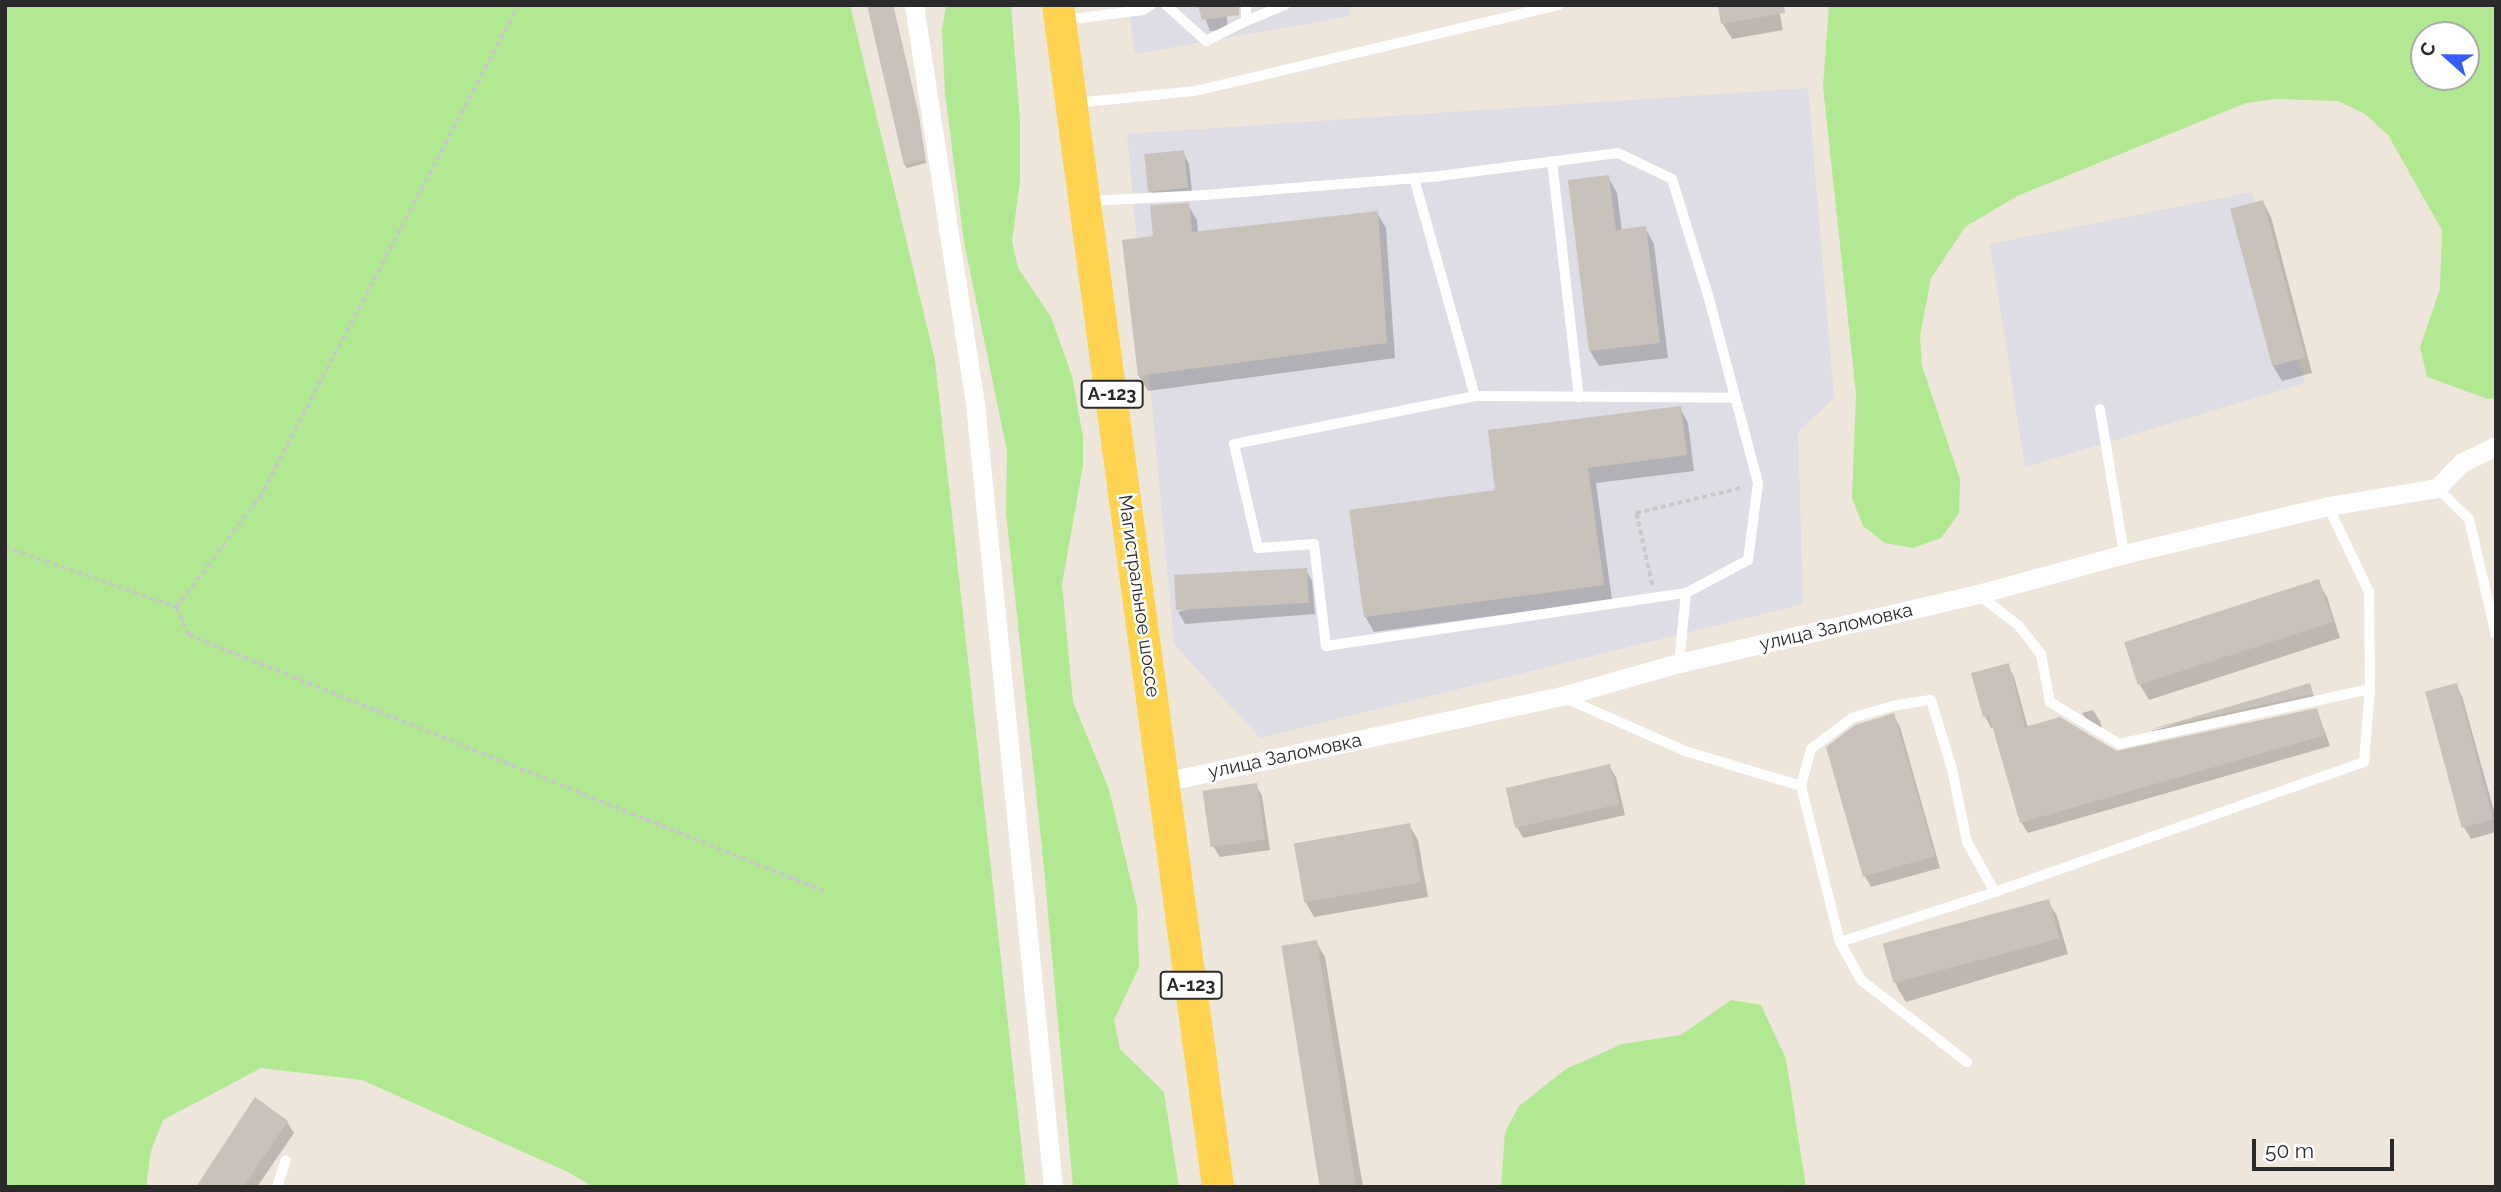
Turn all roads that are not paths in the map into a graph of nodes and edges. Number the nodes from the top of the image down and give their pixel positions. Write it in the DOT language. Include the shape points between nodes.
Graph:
graph roads {
  1 [pos="914,5"];
  2 [pos="1151,5"];
  3 [pos="1166,5"];
  4 [pos="1247,5"];
  5 [pos="1285,5"];
  6 [pos="1558,5"];
  7 [pos="1059,13"];
  8 [pos="1246,21"];
  9 [pos="1072,104"];
  10 [pos="1552,162"];
  11 [pos="1414,178"];
  12 [pos="1086,201"];
  13 [pos="1475,396"];
  14 [pos="1579,397"];
  15 [pos="1735,398"];
  16 [pos="2100,409"];
  17 [pos="2496,446"];
  18 [pos="2437,488"];
  19 [pos="2328,506"];
  20 [pos="2124,554"];
  21 [pos="1686,593"];
  22 [pos="1978,594"];
  23 [pos="2496,635"];
  24 [pos="1679,663"];
  25 [pos="2370,689"];
  26 [pos="1562,696"];
  27 [pos="1164,782"];
  28 [pos="1801,786"];
  29 [pos="1995,892"];
  30 [pos="1840,942"];
  31 [pos="1967,1062"];
  32 [pos="286,1160"];
  33 [pos="277,1187"];
  34 [pos="1053,1187"];
  35 [pos="1219,1187"];
  1 -- 34 [label="street" via="975,404"];
  2 -- 7 [label="lane" via="1143,10"];
  3 -- 8 [label="lane" via="1206,41"];
  4 -- 8 [label="lane"];
  5 -- 8 [label="lane"];
  6 -- 9 [label="lane" via="1195,90"];
  7 -- 9 [label="main road, Магистральное шоссе / А-123"];
  9 -- 12 [label="main road, Магистральное шоссе / А-123"];
  10 -- 11 [label="lane"];
  10 -- 14 [label="lane"];
  10 -- 15 [label="lane" via="1618,153 1672,179"];
  11 -- 12 [label="lane"];
  11 -- 13 [label="lane"];
  12 -- 27 [label="main road, Магистральное шоссе / А-123"];
  13 -- 14 [label="lane"];
  13 -- 21 [label="lane" via="1234,444 1258,548 1314,544 1326,646"];
  14 -- 15 [label="lane"];
  15 -- 21 [label="lane" via="1758,483 1748,560"];
  16 -- 20 [label="lane"];
  17 -- 18 [label="street" via="2461,463"];
  18 -- 19 [label="street, улица Заломовка"];
  18 -- 23 [label="lane" via="2469,519"];
  19 -- 20 [label="street, улица Заломовка"];
  19 -- 25 [label="lane" via="2369,592"];
  20 -- 22 [label="street, улица Заломовка"];
  21 -- 24 [label="lane"];
  22 -- 24 [label="street, улица Заломовка"];
  22 -- 25 [label="lane" via="2019,626 2041,654 2050,702 2119,744"];
  24 -- 26 [label="street, улица Заломовка"];
  25 -- 29 [label="lane" via="2364,762"];
  26 -- 27 [label="street, улица Заломовка"];
  26 -- 28 [label="lane" via="1685,751"];
  27 -- 35 [label="main road, Магистральное шоссе / А-123"];
  28 -- 29 [label="lane" via="1811,749 1852,718 1931,700 1967,842"];
  28 -- 30 [label="lane"];
  29 -- 30 [label="lane"];
  30 -- 31 [label="lane" via="1861,979"];
  32 -- 33 [label="lane"];
}
